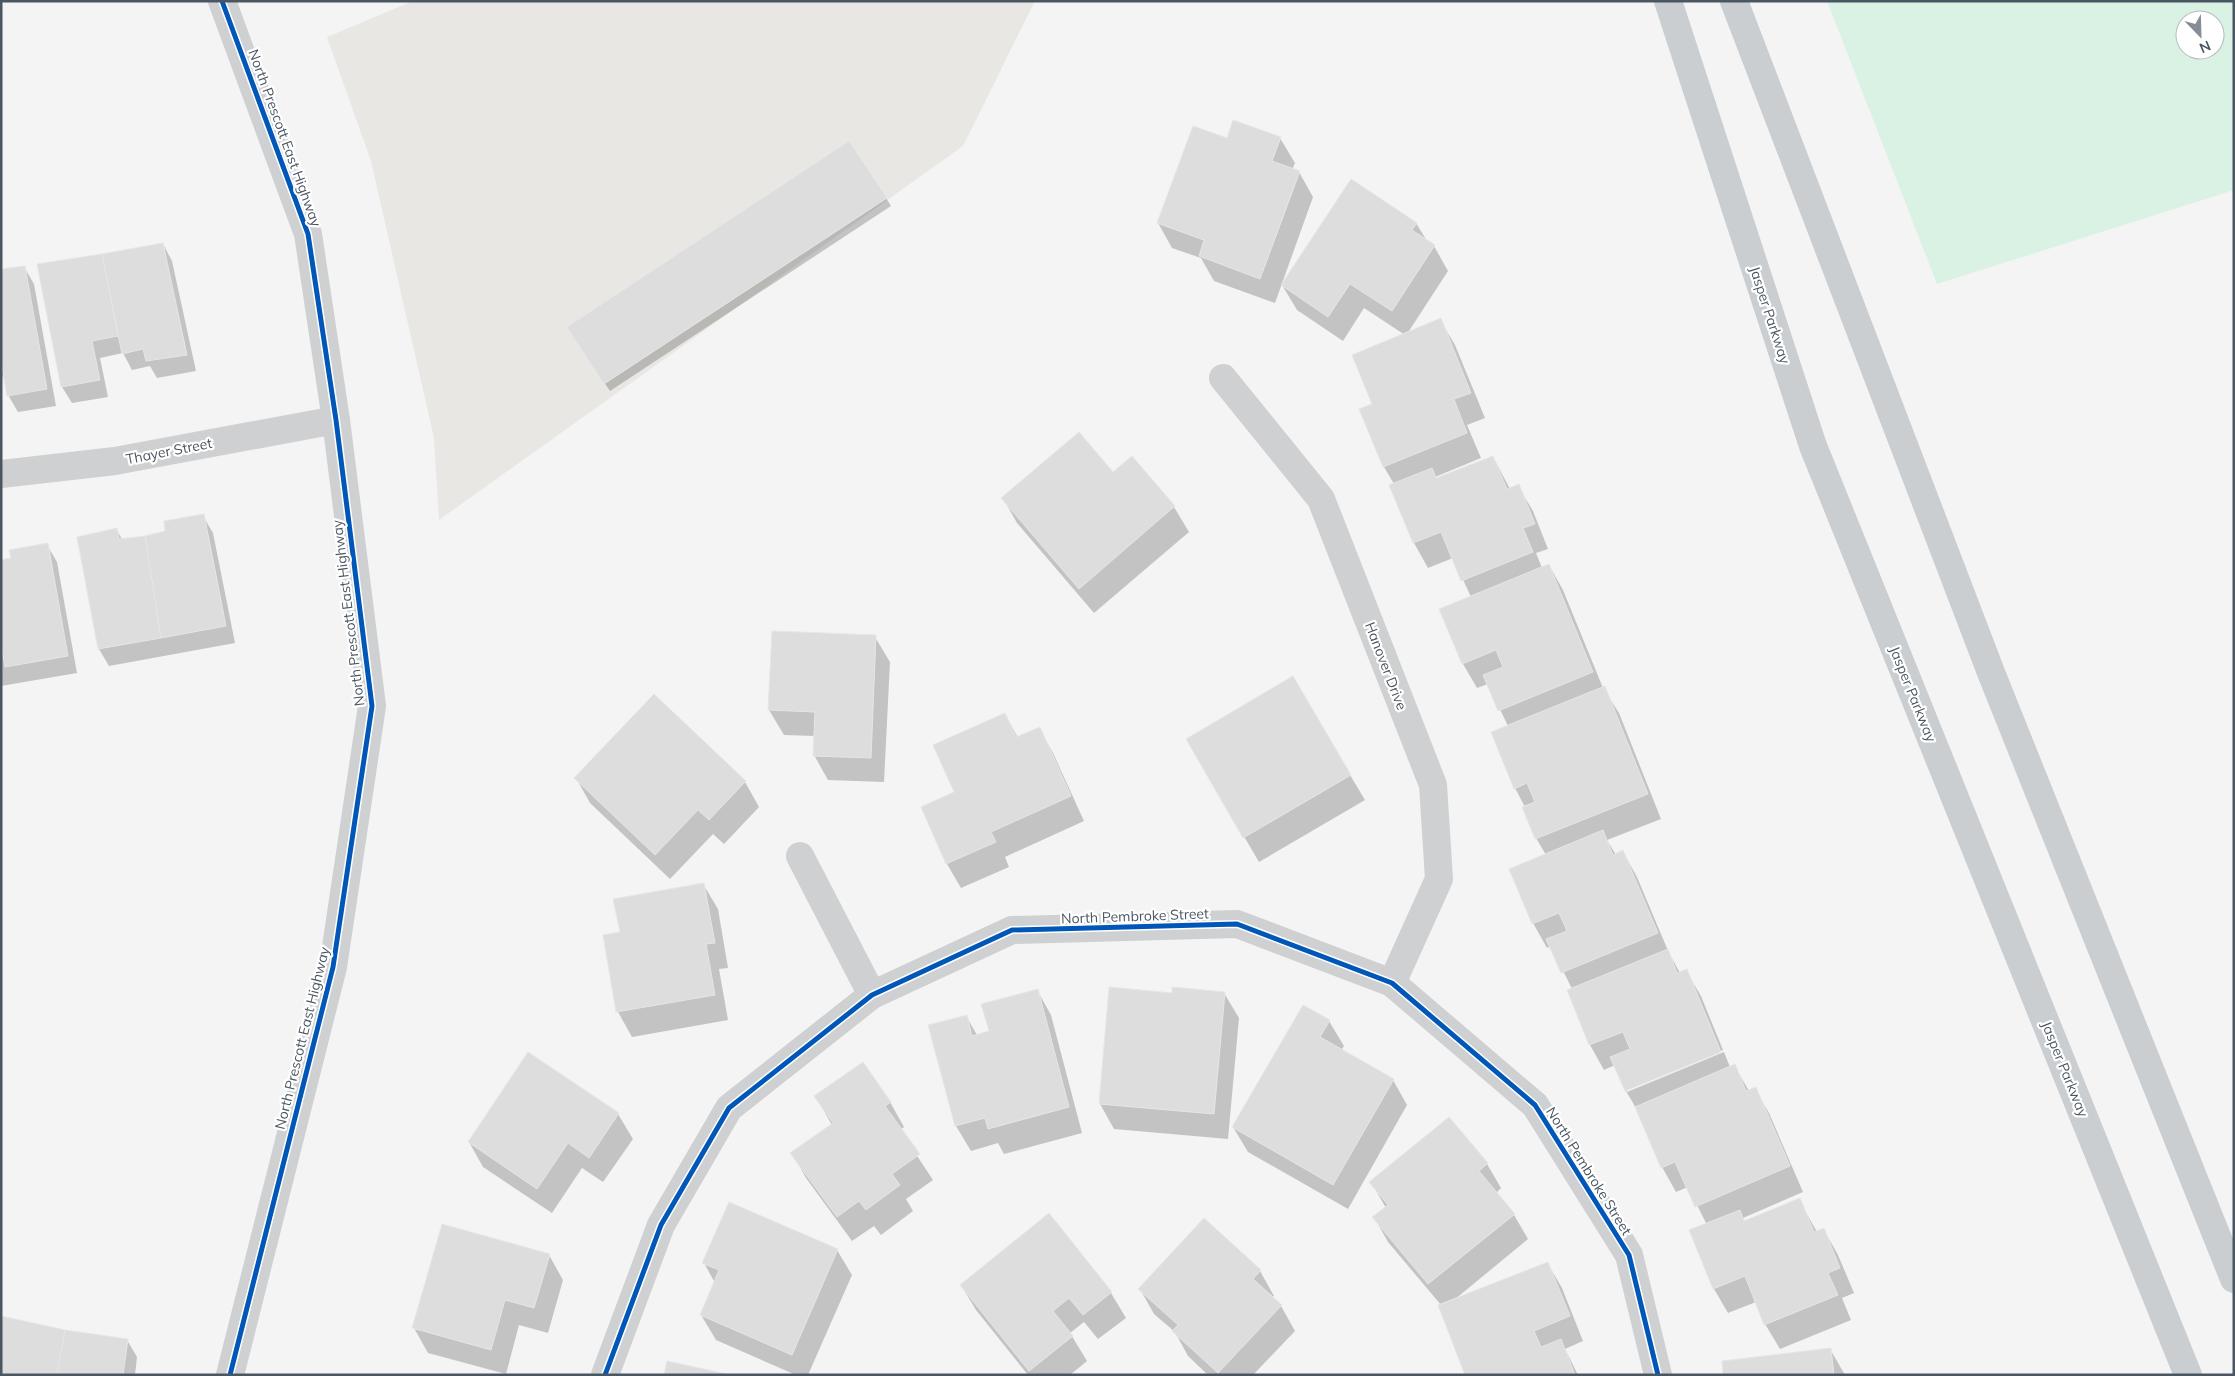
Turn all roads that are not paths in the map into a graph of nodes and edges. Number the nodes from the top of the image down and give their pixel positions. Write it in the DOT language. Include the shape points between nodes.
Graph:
graph roads {
  1 [pos="222,1"];
  2 [pos="1668,1"];
  3 [pos="1734,1"];
  4 [pos="1222,378"];
  5 [pos="336,420"];
  6 [pos="1,474"];
  7 [pos="800,856"];
  8 [pos="1392,983"];
  9 [pos="872,995"];
  10 [pos="2234,1279"];
  11 [pos="230,1375"];
  12 [pos="605,1375"];
  13 [pos="1658,1375"];
  14 [pos="2188,1375"];
  1 -- 5 [label="street, North Prescott East Highway" via="308,234"];
  2 -- 14 [label="main road, Jasper Parkway" via="1812,446"];
  3 -- 10 [label="main road" via="1988,666"];
  4 -- 8 [label="street, Hanover Drive" via="1321,499 1433,785 1439,879"];
  5 -- 6 [label="street, Thayer Street" via="116,461"];
  5 -- 11 [label="street, North Prescott East Highway" via="372,706 333,967"];
  7 -- 9 [label="street"];
  8 -- 9 [label="street, North Pembroke Street" via="1236,924 1012,930"];
  8 -- 13 [label="street, North Pembroke Street" via="1534,1105 1629,1254"];
  9 -- 12 [label="street, North Pembroke Street" via="729,1108 661,1225"];
}
